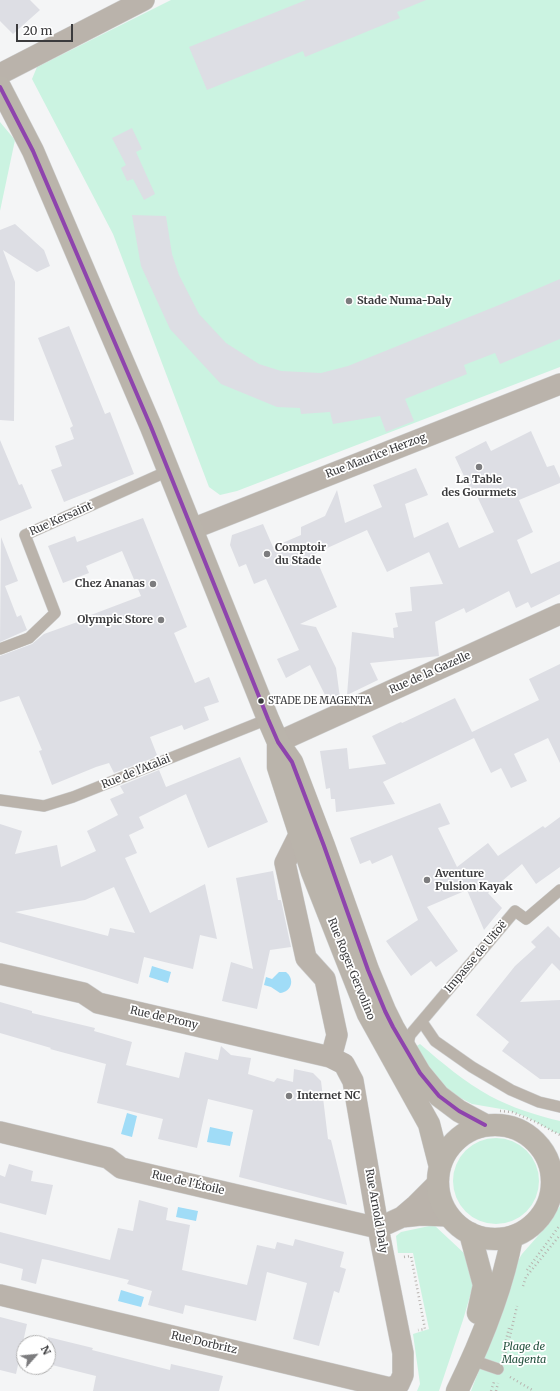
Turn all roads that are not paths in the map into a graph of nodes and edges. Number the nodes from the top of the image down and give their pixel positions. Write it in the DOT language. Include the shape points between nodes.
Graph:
graph roads {
  1 [pos="144,0"];
  2 [pos="0,74"];
  3 [pos="0,87"];
  4 [pos="560,384"];
  5 [pos="168,471"];
  6 [pos="192,529"];
  7 [pos="560,614"];
  8 [pos="0,650"];
  9 [pos="268,719"];
  10 [pos="278,742"];
  11 [pos="0,800"];
  12 [pos="300,833"];
  13 [pos="560,890"];
  14 [pos="0,974"];
  15 [pos="406,1022"];
  16 [pos="406,1050"];
  17 [pos="330,1057"];
  18 [pos="560,1107"];
  19 [pos="485,1125"];
  20 [pos="0,1132"];
  21 [pos="550,1146"];
  22 [pos="439,1175"];
  23 [pos="555,1195"];
  24 [pos="449,1216"];
  25 [pos="402,1217"];
  26 [pos="378,1228"];
  27 [pos="470,1233"];
  28 [pos="512,1237"];
  29 [pos="0,1295"];
  30 [pos="472,1360"];
  31 [pos="500,1370"];
  32 [pos="403,1375"];
  33 [pos="453,1391"];
  34 [pos="456,1391"];
  1 -- 2 [label="street"];
  3 -- 5 [label="main road, Rue Roger Gervolino" via="33,151"];
  4 -- 6 [label="street, Rue Maurice Herzog"];
  5 -- 6 [label="main road, Rue Roger Gervolino"];
  5 -- 8 [label="lane, Rue Kersaint" via="25,535 55,613 29,638"];
  6 -- 9 [label="main road, Rue Roger Gervolino"];
  7 -- 10 [label="street, Rue de la Gazelle"];
  9 -- 10 [label="main road, Rue Roger Gervolino"];
  9 -- 11 [label="lane, Rue de l'Atalai" via="44,806"];
  10 -- 12 [label="main road, Rue Roger Gervolino" via="278,767"];
  10 -- 15 [label="main road, Rue Roger Gervolino" via="292,762 368,970"];
  12 -- 17 [label="street" via="285,863 306,958 325,980 337,1035"];
  12 -- 22 [label="main road, Rue Roger Gervolino" via="312,872 368,1014 429,1124"];
  13 -- 15 [label="lane, Impasse de Uitoë" via="526,919 514,911"];
  14 -- 17 [label="street, Rue de Prony" via="83,992 98,1003"];
  15 -- 16 [label="main road, Rue Roger Gervolino"];
  15 -- 16 [label="lane" via="410,1035"];
  15 -- 18 [label="lane" via="511,1090 539,1102"];
  16 -- 19 [label="main road, Rue Roger Gervolino" via="420,1073 439,1096 459,1111"];
  17 -- 26 [label="street, Rue Arnold Daly" via="344,1064 353,1081"];
  19 -- 21 [label="main road" via="500,1124 515,1128"];
  19 -- 22 [label="main road" via="470,1130 457,1139 446,1152"];
  20 -- 26 [label="street, Rue de l'Étoile" via="108,1158 121,1168"];
  21 -- 23 [label="main road" via="547,1157 552,1170"];
  22 -- 24 [label="main road" via="440,1195"];
  22 -- 25 [label="street" via="416,1205"];
  23 -- 28 [label="main road" via="536,1222"];
  24 -- 25 [label="street"];
  24 -- 27 [label="main road"];
  25 -- 26 [label="street"];
  26 -- 32 [label="street, Rue Arnold Daly" via="403,1353"];
  27 -- 28 [label="main road" via="498,1240"];
  27 -- 33 [label="main road" via="484,1285 479,1311"];
  28 -- 30 [label="main road" via="489,1319"];
  29 -- 32 [label="street, Rue Dorbritz" via="390,1388 399,1384"];
  30 -- 31 [label="lane"];
  30 -- 34 [label="main road"];
}
